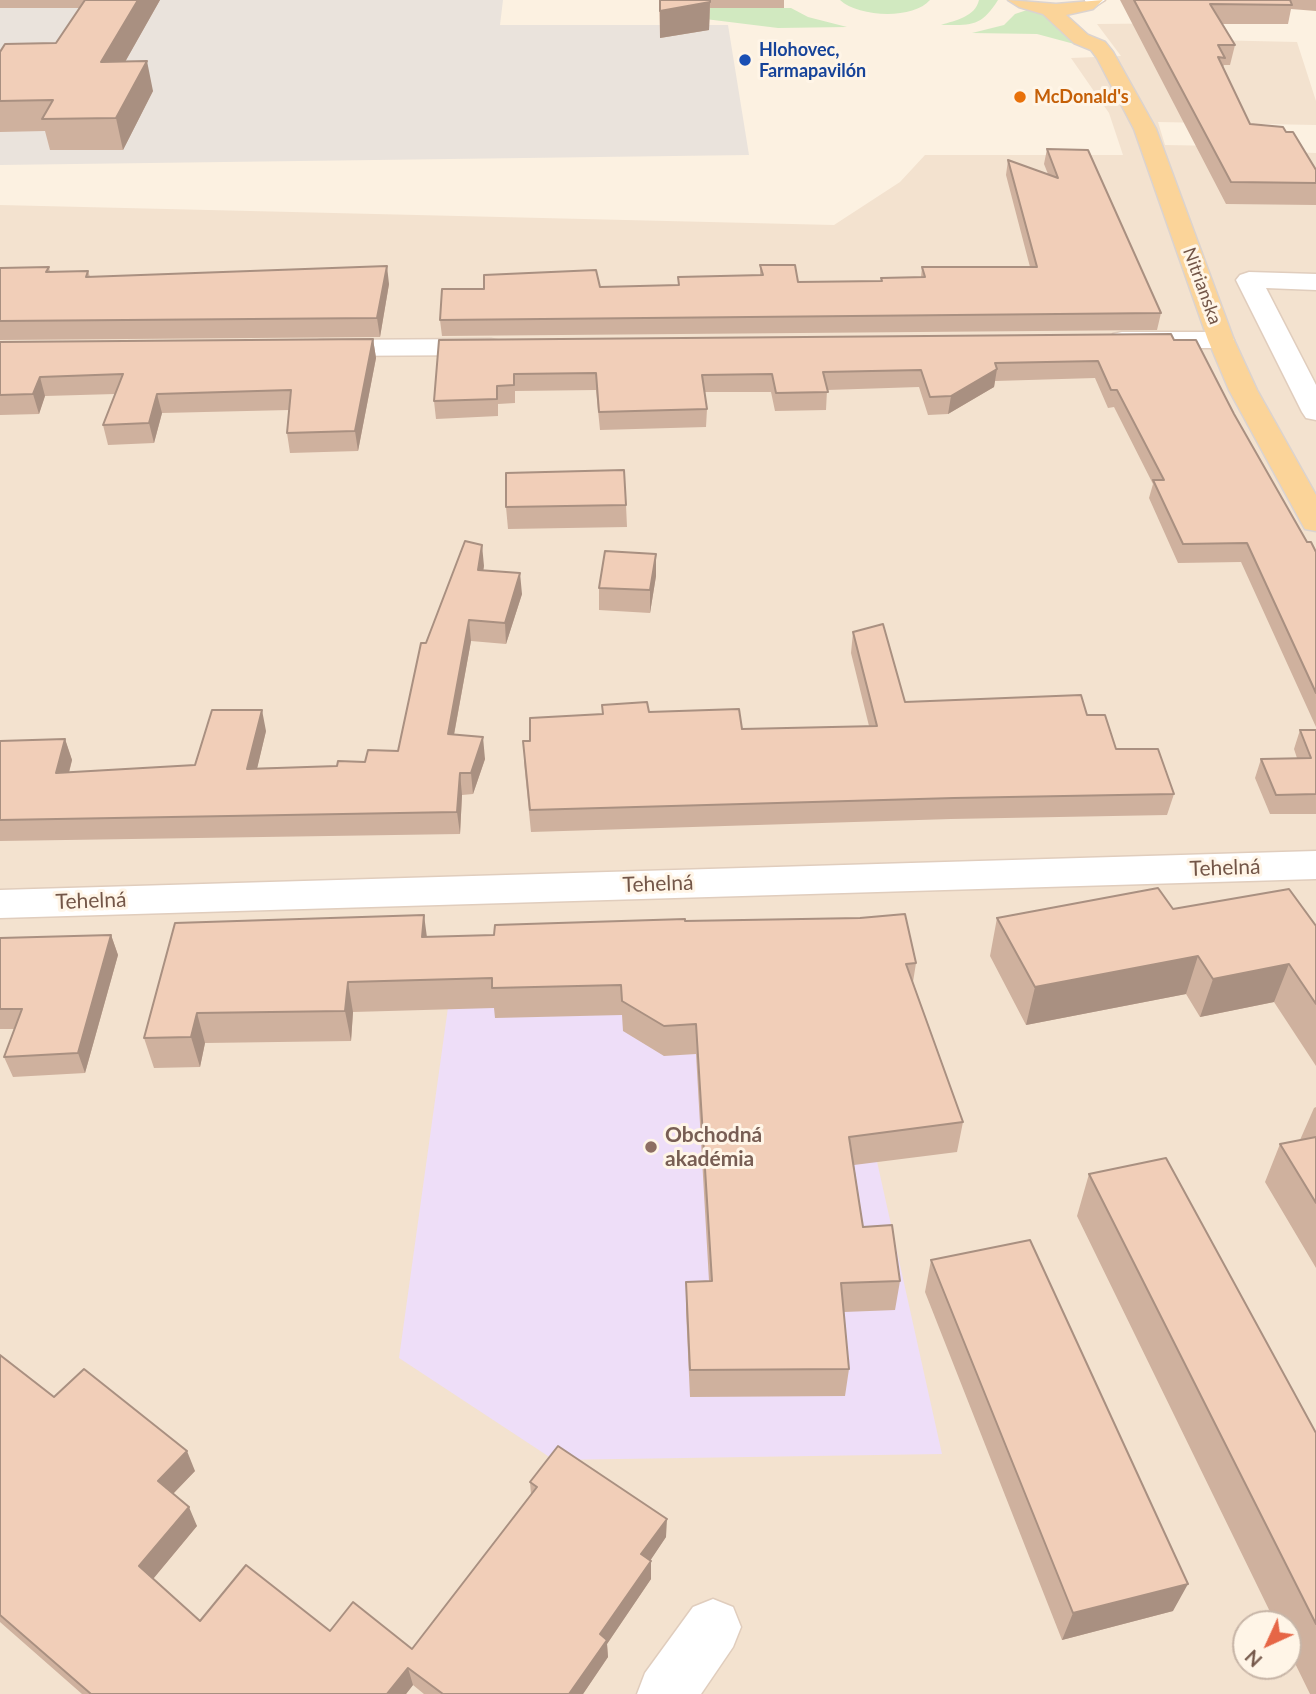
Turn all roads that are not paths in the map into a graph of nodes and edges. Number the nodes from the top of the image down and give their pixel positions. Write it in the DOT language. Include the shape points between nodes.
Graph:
graph roads {
  1 [pos="1017,0"];
  2 [pos="1092,2"];
  3 [pos="1048,8"];
  4 [pos="1098,46"];
  5 [pos="1316,282"];
  6 [pos="1221,340"];
  7 [pos="1098,341"];
  8 [pos="514,346"];
  9 [pos="292,349"];
  10 [pos="1316,412"];
  11 [pos="1316,522"];
  12 [pos="1316,865"];
  13 [pos="0,904"];
  14 [pos="713,1628"];
  15 [pos="666,1694"];
  1 -- 3 [label="main road, Nitrianska"];
  2 -- 3 [label="main road, Nitrianska"];
  2 -- 4 [label="main road, Nitrianska" via="1101,39"];
  3 -- 4 [label="main road, Nitrianska" via="1081,39"];
  4 -- 6 [label="main road, Nitrianska" via="1145,129"];
  5 -- 10 [label="street" via="1249,280"];
  6 -- 7 [label="street"];
  6 -- 11 [label="main road, Nitrianska" via="1243,390"];
  8 -- 9 [label="street"];
  12 -- 13 [label="street, Tehelná"];
  14 -- 15 [label="street"];
}
